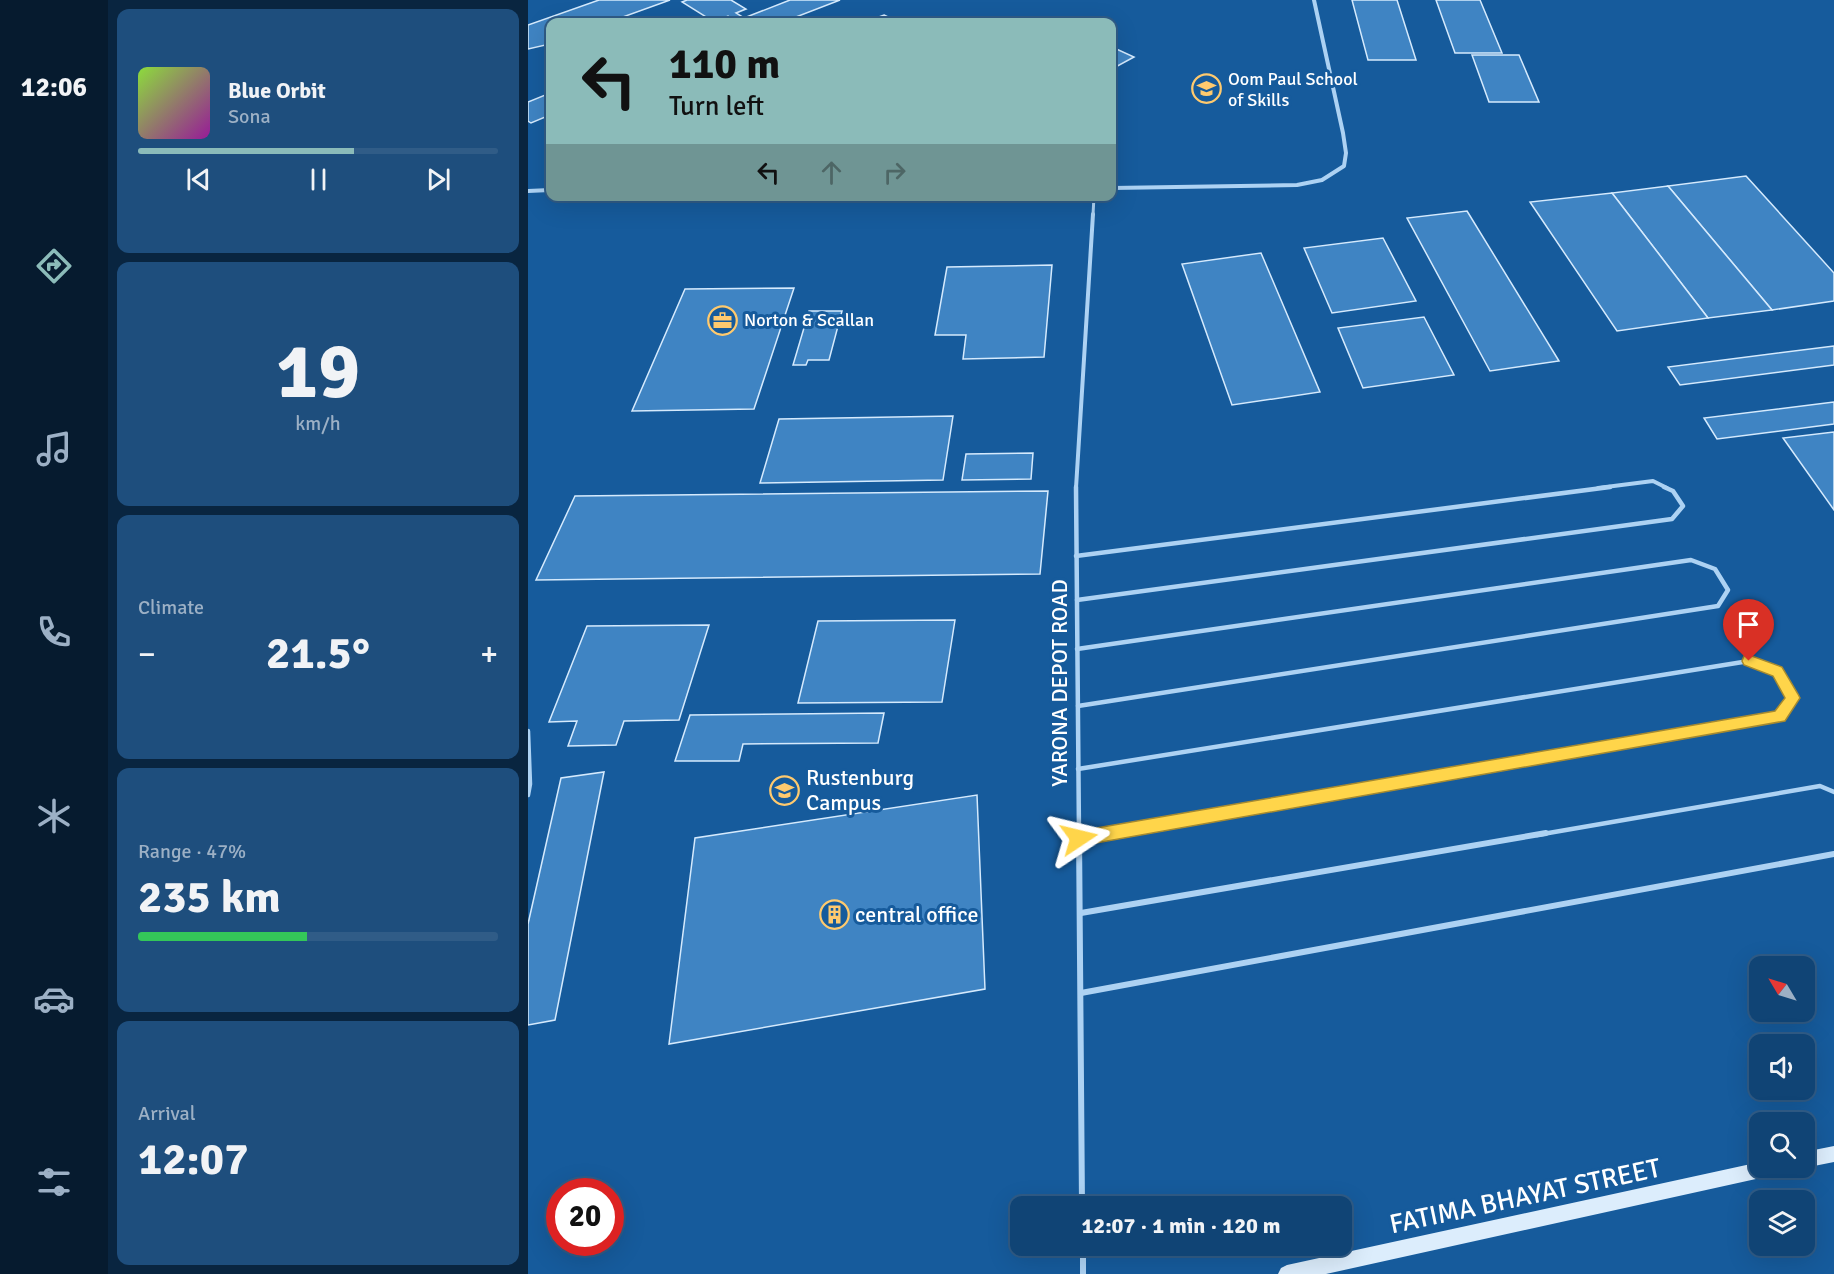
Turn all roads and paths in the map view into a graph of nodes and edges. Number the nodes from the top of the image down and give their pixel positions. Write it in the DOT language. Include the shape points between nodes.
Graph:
graph roads {
  1 [pos="1314,0"];
  2 [pos="1116,188"];
  3 [pos="528,190"];
  4 [pos="546,190"];
  5 [pos="1094,201"];
  6 [pos="1076,556"];
  7 [pos="1077,600"];
  8 [pos="1077,649"];
  9 [pos="1078,706"];
  10 [pos="528,731"];
  11 [pos="1078,769"];
  12 [pos="1834,792"];
  13 [pos="528,795"];
  14 [pos="1079,838"];
  15 [pos="1834,854"];
  16 [pos="1081,912"];
  17 [pos="1081,993"];
  18 [pos="1834,1154"];
  19 [pos="1815,1158"];
  20 [pos="1749,1172"];
  21 [pos="1082,1196"];
  22 [pos="1083,1256"];
  23 [pos="1083,1274"];
  24 [pos="1287,1274"];
  1 -- 2 [label="street" via="1343,133 1344,166 1318,182 1259,187"];
  3 -- 4 [label="street"];
  5 -- 6 [label="lane, YARONA DEPOT ROAD" via="1076,486"];
  6 -- 7 [label="lane, YARONA DEPOT ROAD"];
  6 -- 7 [label="lane" via="1653,481 1673,491 1683,506 1672,519"];
  7 -- 8 [label="lane, YARONA DEPOT ROAD"];
  8 -- 9 [label="lane, YARONA DEPOT ROAD"];
  8 -- 9 [label="lane" via="1691,560 1716,569 1728,590 1718,606"];
  9 -- 11 [label="lane, YARONA DEPOT ROAD"];
  10 -- 13 [label="lane"];
  11 -- 14 [label="lane, YARONA DEPOT ROAD"];
  11 -- 14 [label="lane" via="1749,661 1778,672 1793,698 1780,717"];
  12 -- 16 [label="lane" via="1820,786"];
  14 -- 16 [label="lane, YARONA DEPOT ROAD"];
  15 -- 17 [label="lane"];
  16 -- 17 [label="lane, YARONA DEPOT ROAD"];
  17 -- 21 [label="lane, YARONA DEPOT ROAD"];
  18 -- 19 [label="main road"];
  20 -- 24 [label="main road, FATIMA BHAYAT STREET"];
  22 -- 23 [label="lane"];
}
